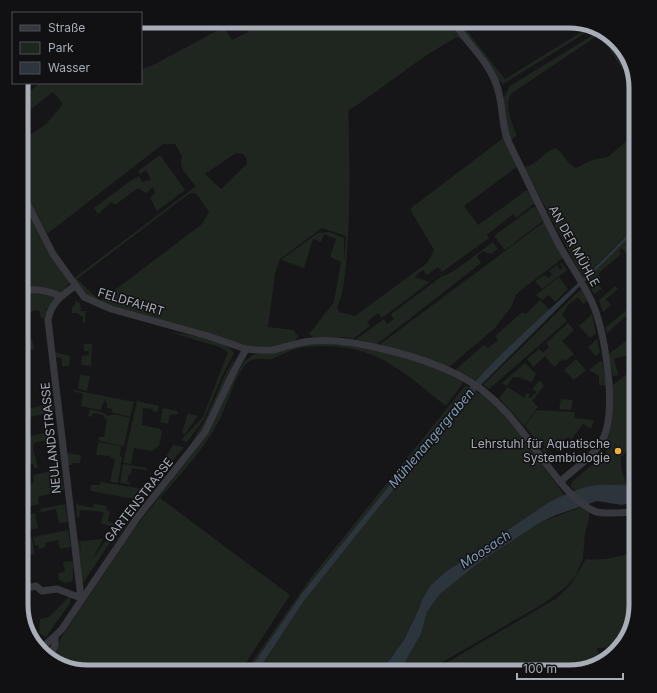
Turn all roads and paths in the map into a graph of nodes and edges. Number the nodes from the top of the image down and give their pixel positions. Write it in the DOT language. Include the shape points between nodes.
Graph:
graph roads {
  1 [pos="458,28"];
  2 [pos="28,207"];
  3 [pos="30,211"];
  4 [pos="75,286"];
  5 [pos="28,290"];
  6 [pos="60,296"];
  7 [pos="246,350"];
  8 [pos="560,482"];
  9 [pos="629,512"];
  10 [pos="28,588"];
  11 [pos="81,598"];
  12 [pos="55,638"];
  13 [pos="44,646"];
  14 [pos="52,653"];
  1 -- 8 [label="street, AN DER MÜHLE" via="494,77 499,90 508,142 556,238 585,287 594,307 605,353 610,384 610,412 606,431 599,446"];
  2 -- 3 [label="street, FELDFAHRT"];
  3 -- 4 [label="street, FELDFAHRT"];
  4 -- 6 [label="street, NEULANDSTRASSE"];
  4 -- 7 [label="street, FELDFAHRT" via="92,302 208,336"];
  5 -- 6 [label="street"];
  6 -- 11 [label="street, NEULANDSTRASSE" via="49,314 48,326"];
  7 -- 8 [label="street, FELDFAHRT" via="273,350 312,340 347,342 424,361 457,374 496,400"];
  7 -- 11 [label="street, GARTENSTRASSE" via="205,432 137,518"];
  8 -- 9 [label="street, FELDFAHRT" via="567,491 594,511"];
  10 -- 11 [label="street" via="36,586 42,591 57,589"];
  11 -- 12 [label="street, GARTENSTRASSE"];
  12 -- 13 [label="street, GARTENSTRASSE"];
  12 -- 14 [label="street, GARTENSTRASSE"];
}
